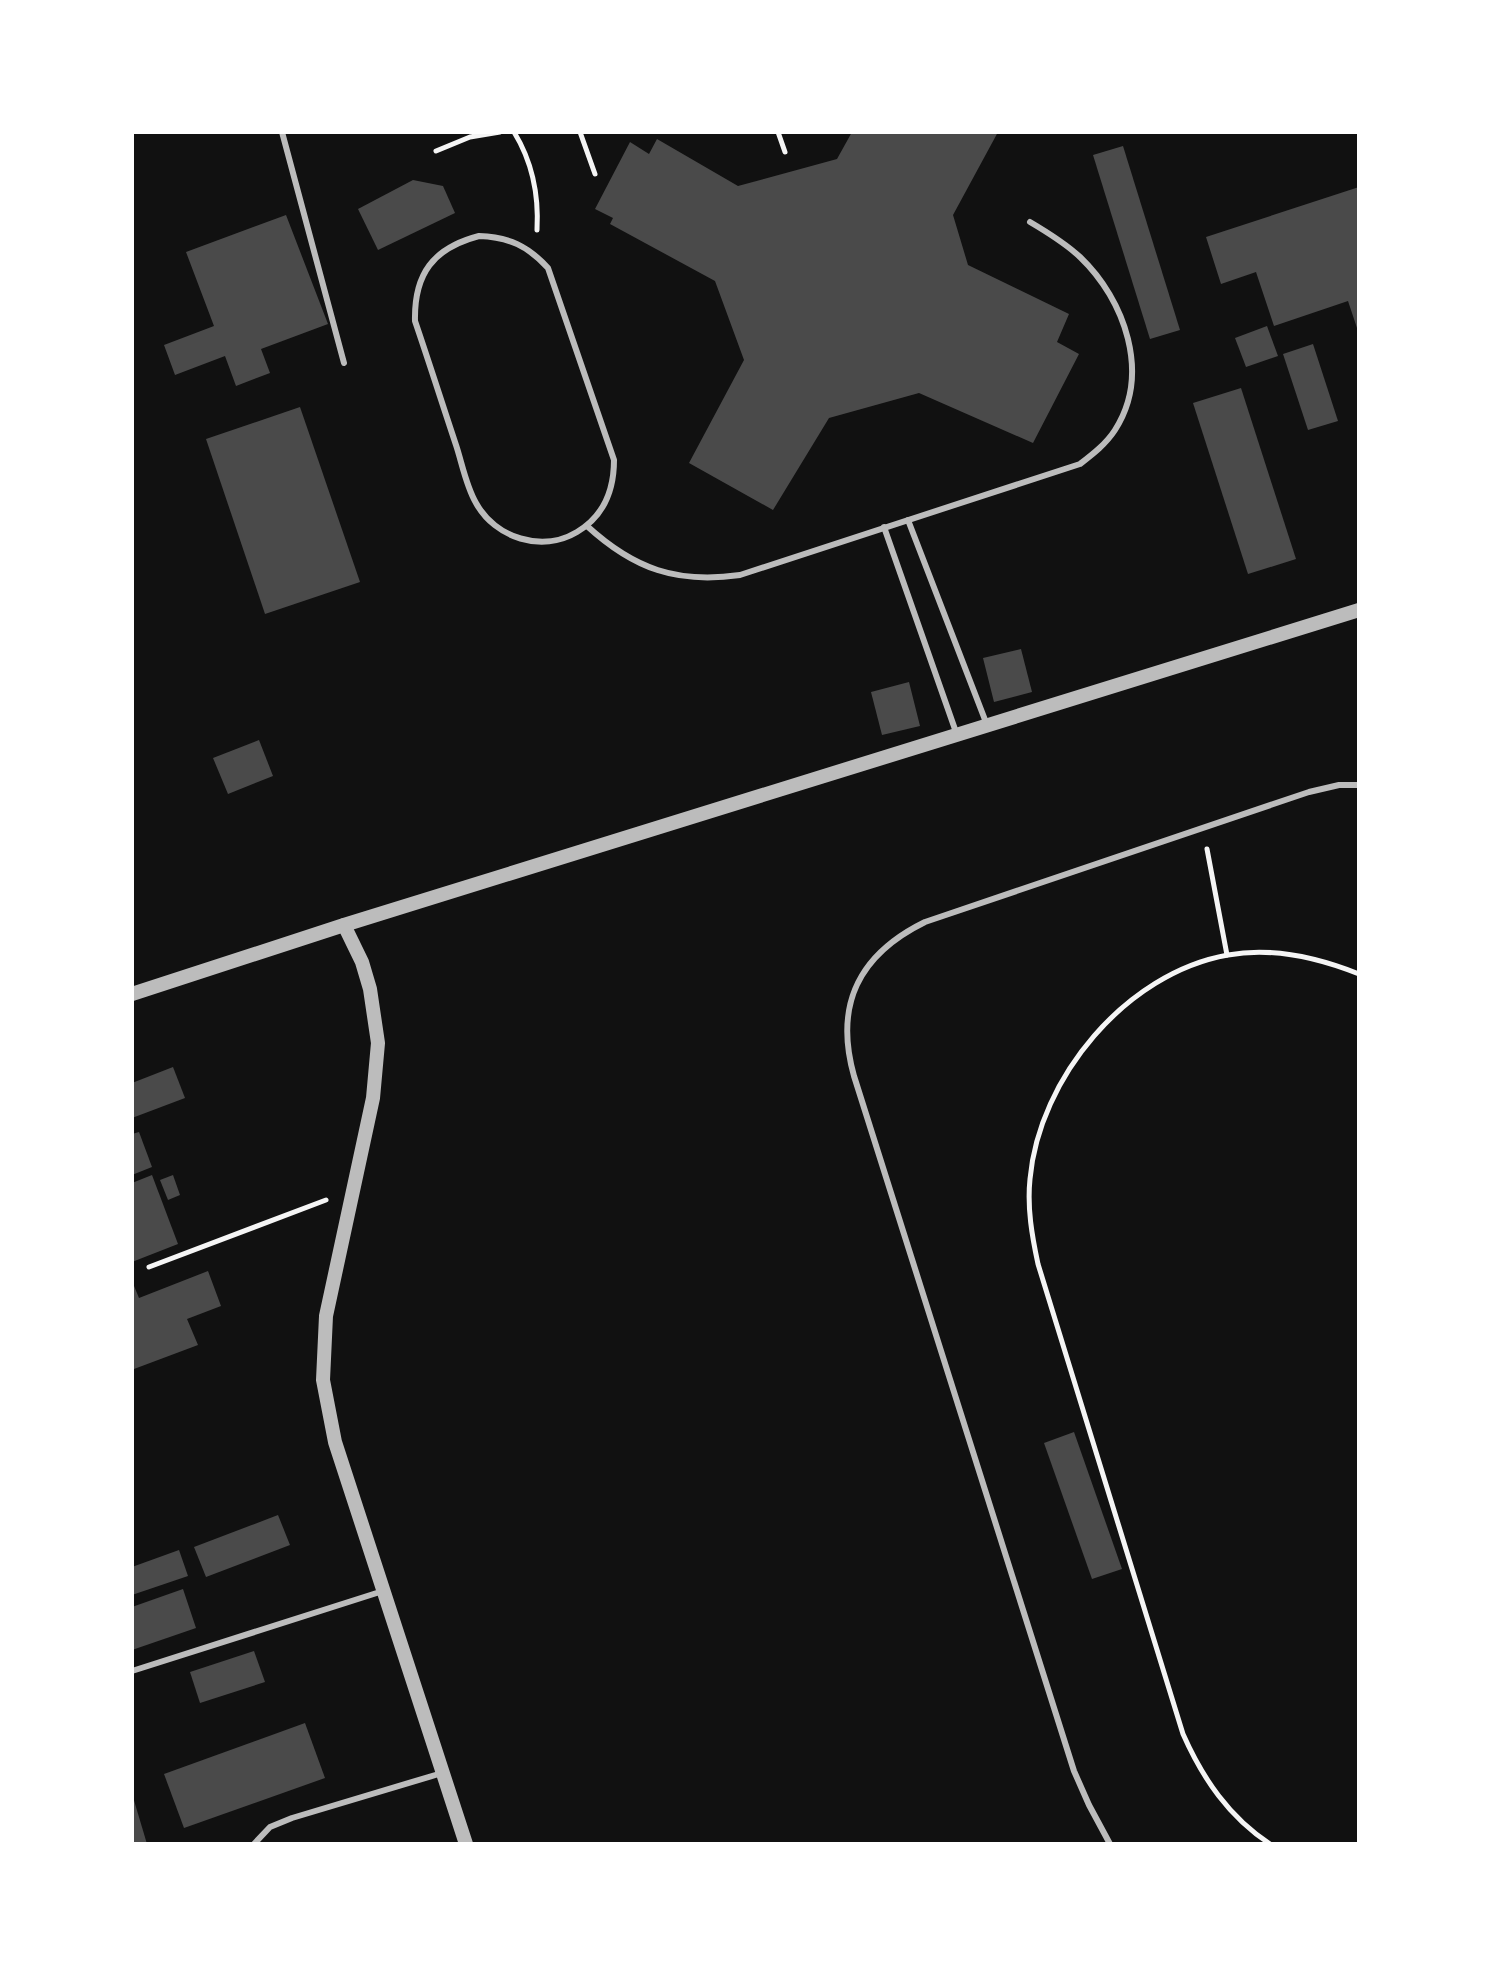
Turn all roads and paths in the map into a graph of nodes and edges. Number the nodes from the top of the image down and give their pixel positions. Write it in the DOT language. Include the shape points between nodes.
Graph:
graph roads {
  1 [pos="282,132"];
  2 [pos="500,132"];
  3 [pos="514,132"];
  4 [pos="580,132"];
  5 [pos="778,132"];
  6 [pos="469,135"];
  7 [pos="436,151"];
  8 [pos="785,152"];
  9 [pos="595,174"];
  10 [pos="1030,222"];
  11 [pos="535,253"];
  12 [pos="344,363"];
  13 [pos="908,520"];
  14 [pos="587,526"];
  15 [pos="884,527"];
  16 [pos="1359,610"];
  17 [pos="987,725"];
  18 [pos="957,735"];
  19 [pos="1359,785"];
  20 [pos="1203,828"];
  21 [pos="344,925"];
  22 [pos="1227,955"];
  23 [pos="1359,974"];
  24 [pos="132,994"];
  25 [pos="354,1190"];
  26 [pos="149,1267"];
  27 [pos="383,1591"];
  28 [pos="132,1671"];
  29 [pos="442,1773"];
  30 [pos="254,1844"];
  31 [pos="466,1844"];
  32 [pos="1110,1844"];
  33 [pos="1270,1844"];
  1 -- 12 [label="lane"];
  2 -- 6 [label="path"];
  3 -- 11 [label="path" via="534,176"];
  4 -- 9 [label="path"];
  5 -- 8 [label="path"];
  6 -- 7 [label="path"];
  10 -- 13 [label="lane" via="1081,258 1117,310 1133,363 1125,410 1106,440 1080,464"];
  11 -- 14 [label="lane" via="548,268 614,460 609,497"];
  11 -- 14 [label="lane" via="489,236 460,241 443,251 419,282 415,321 475,502 485,517 516,538 534,542 553,542"];
  13 -- 15 [label="lane"];
  13 -- 17 [label="lane"];
  14 -- 15 [label="lane" via="646,567 693,578 740,575"];
  15 -- 18 [label="lane"];
  16 -- 17 [label="street"];
  17 -- 18 [label="street"];
  18 -- 21 [label="street"];
  19 -- 20 [label="lane" via="1309,792"];
  20 -- 22 [label="path"];
  20 -- 32 [label="lane" via="901,934 863,973 846,1023 854,1076 1074,1771"];
  21 -- 24 [label="street"];
  21 -- 25 [label="street" via="370,989 378,1043"];
  22 -- 23 [label="path" via="1298,956"];
  22 -- 33 [label="path" via="1141,993 1074,1060 1045,1116 1030,1178 1030,1211 1038,1264 1183,1734 1214,1791"];
  25 -- 26 [label="path"];
  25 -- 27 [label="street" via="326,1316 323,1380 335,1442"];
  27 -- 28 [label="lane"];
  27 -- 29 [label="street"];
  29 -- 30 [label="lane" via="292,1818 270,1827"];
  29 -- 31 [label="street"];
}
